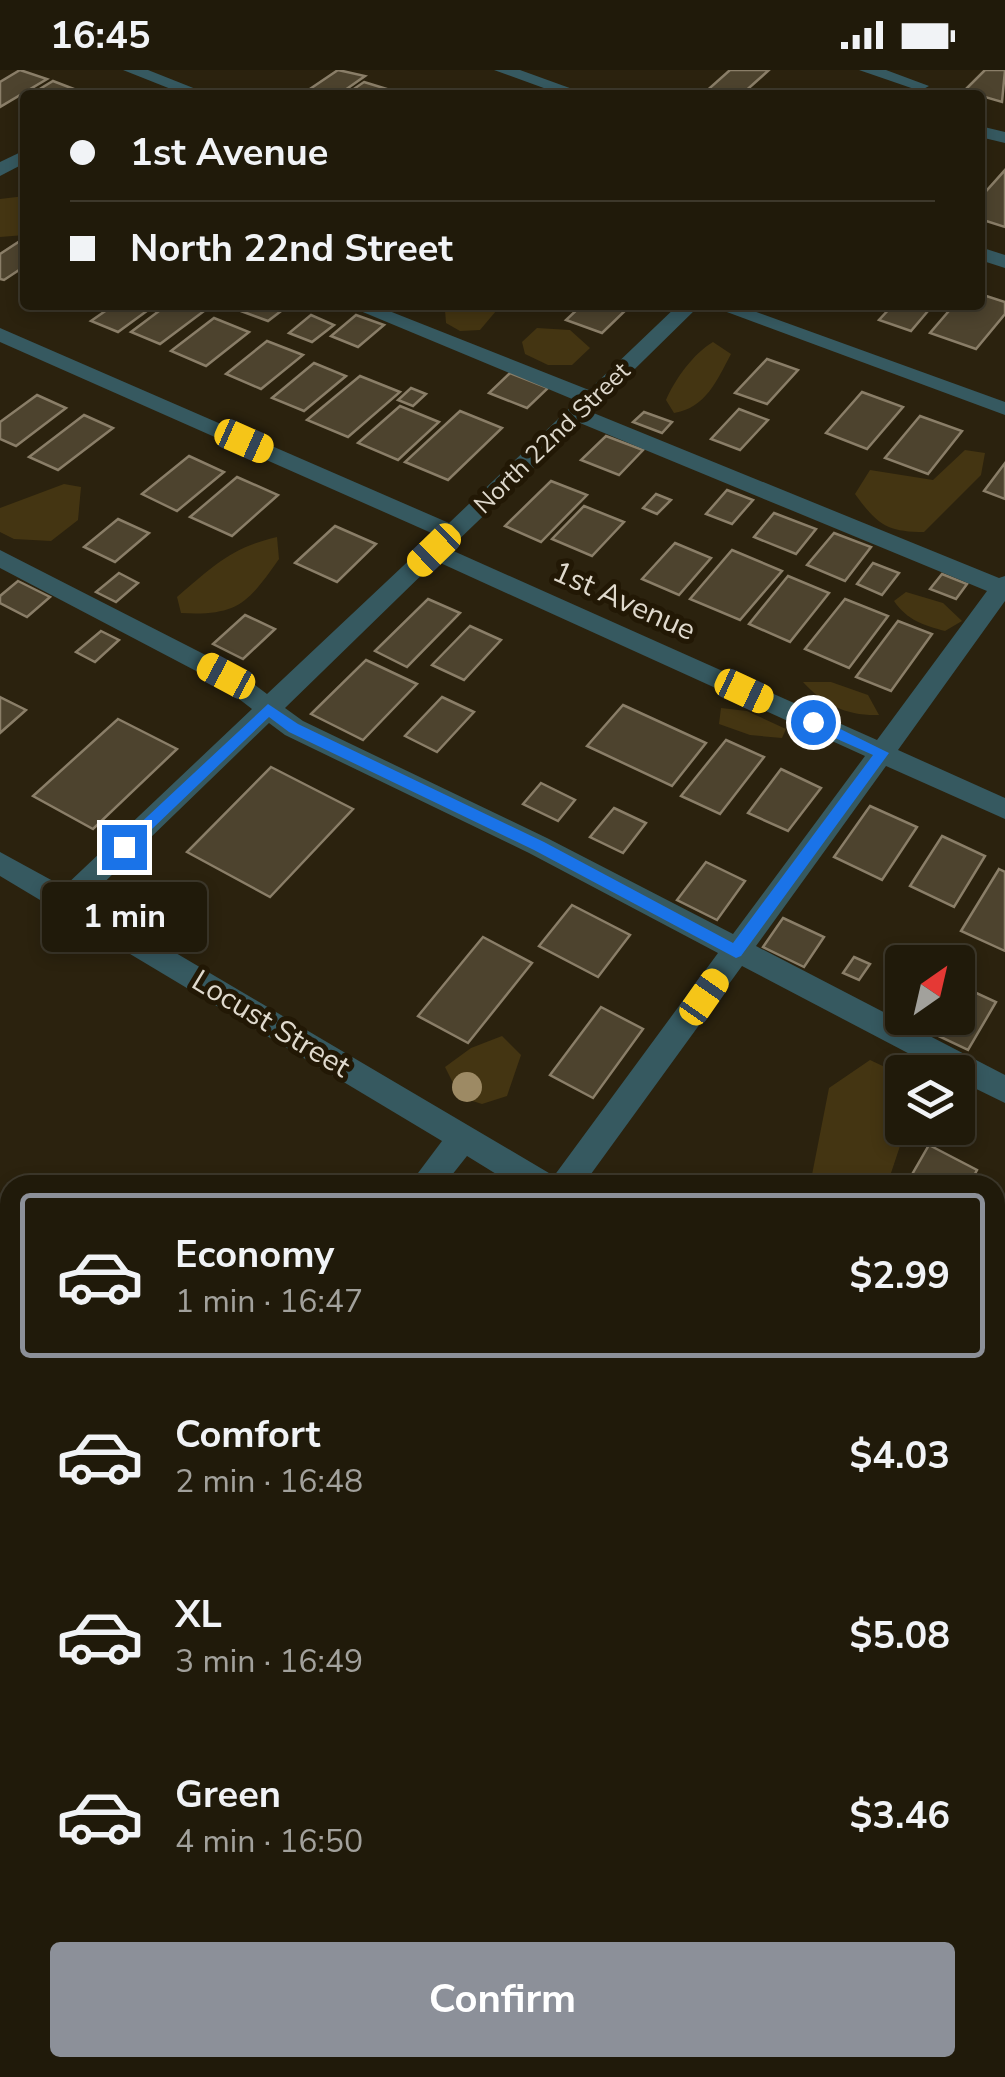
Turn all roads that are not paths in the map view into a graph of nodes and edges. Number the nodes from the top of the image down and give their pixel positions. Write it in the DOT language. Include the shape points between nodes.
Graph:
graph roads {
  1 [pos="503,70"];
  2 [pos="868,70"];
  3 [pos="936,70"];
  4 [pos="146,76"];
  5 [pos="187,90"];
  6 [pos="565,90"];
  7 [pos="915,90"];
  8 [pos="367,310"];
  9 [pos="685,310"];
  10 [pos="732,310"];
  11 [pos="0,334"];
  12 [pos="585,406"];
  13 [pos="1005,409"];
  14 [pos="443,542"];
  15 [pos="0,558"];
  16 [pos="1004,587"];
  17 [pos="268,709"];
  18 [pos="882,753"];
  19 [pos="1005,808"];
  20 [pos="0,863"];
  21 [pos="66,902"];
  22 [pos="736,952"];
  23 [pos="1005,1090"];
  24 [pos="463,1138"];
  25 [pos="433,1175"];
  26 [pos="525,1175"];
  27 [pos="572,1175"];
  1 -- 6 [label="street"];
  2 -- 7 [label="street"];
  3 -- 7 [label="street"];
  4 -- 5 [label="street"];
  8 -- 12 [label="street"];
  9 -- 12 [label="street, North 22nd Street"];
  10 -- 13 [label="street"];
  11 -- 14 [label="street, 1st Avenue"];
  12 -- 14 [label="street, North 22nd Street"];
  12 -- 16 [label="street"];
  14 -- 17 [label="street, North 22nd Street"];
  14 -- 18 [label="street, 1st Avenue"];
  15 -- 17 [label="street" via="226,676"];
  16 -- 18 [label="street"];
  17 -- 21 [label="street, North 22nd Street"];
  17 -- 22 [label="street"];
  18 -- 19 [label="street, 1st Avenue"];
  18 -- 22 [label="street"];
  20 -- 21 [label="street, Locust Street"];
  21 -- 24 [label="street, Locust Street"];
  22 -- 23 [label="street"];
  22 -- 27 [label="street"];
  24 -- 25 [label="street"];
  24 -- 26 [label="street, Locust Street"];
}
